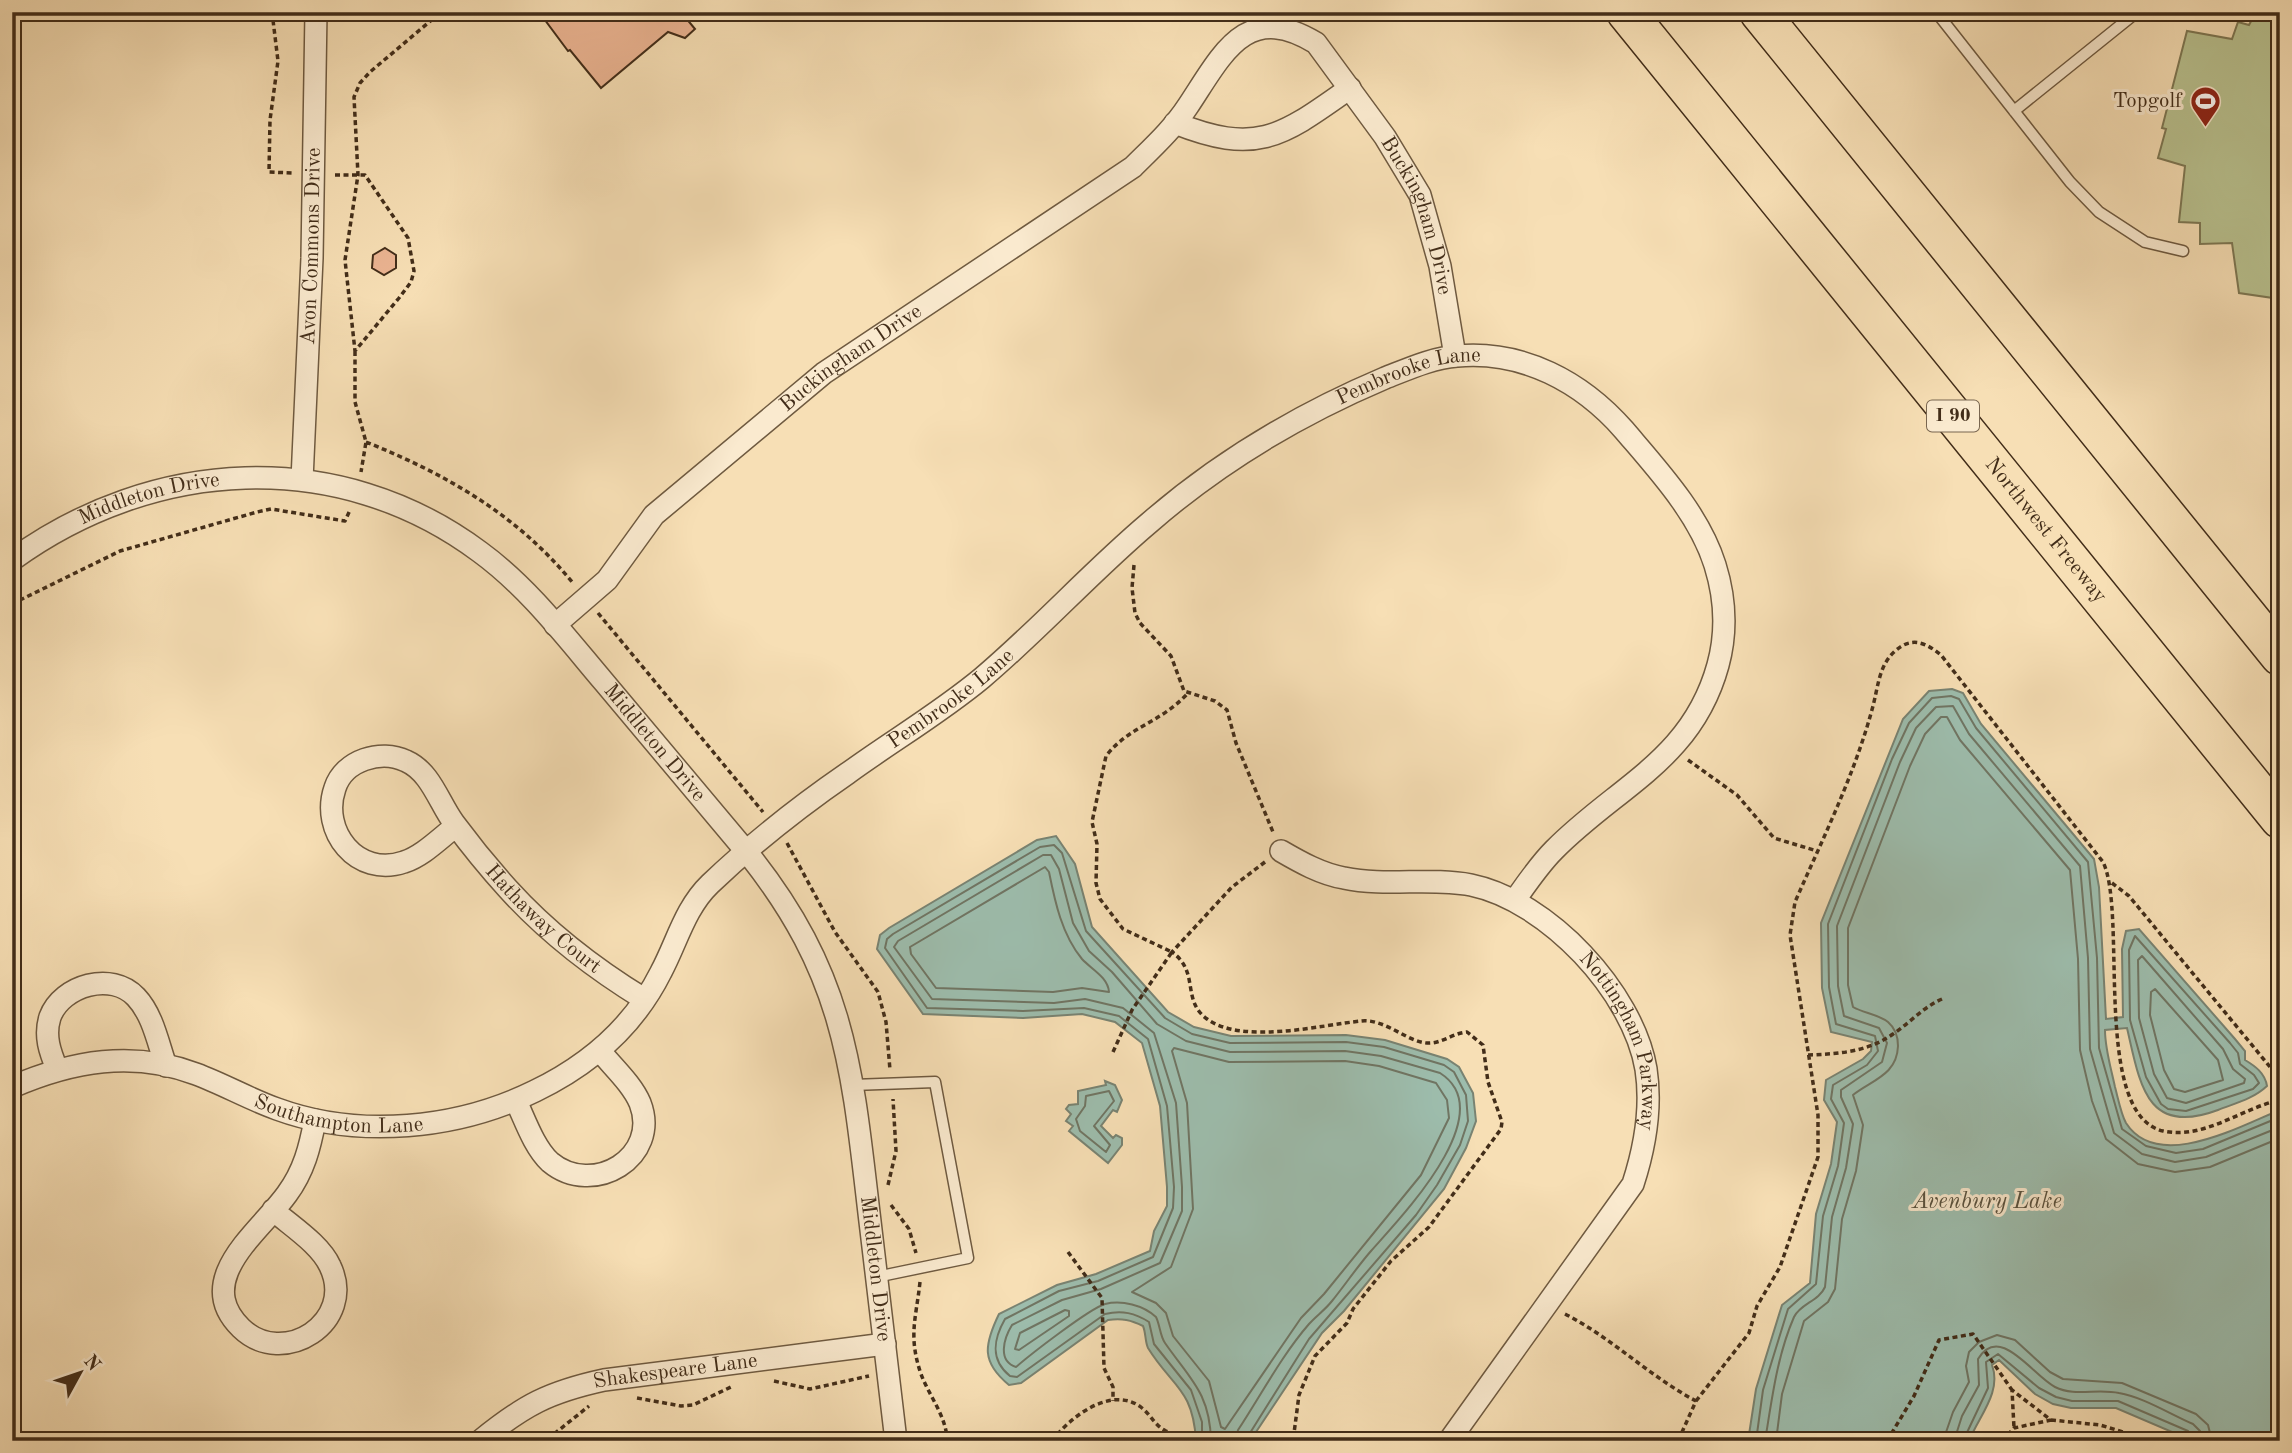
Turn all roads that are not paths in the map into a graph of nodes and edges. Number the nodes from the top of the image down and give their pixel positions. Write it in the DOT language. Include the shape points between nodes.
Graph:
graph roads {
  1 [pos="316,12"];
  2 [pos="1626,12"];
  3 [pos="1759,12"];
  4 [pos="2137,12"];
  5 [pos="1937,13"];
  6 [pos="1350,88"];
  7 [pos="2014,111"];
  8 [pos="1175,123"];
  9 [pos="2183,251"];
  10 [pos="1455,356"];
  11 [pos="302,480"];
  12 [pos="12,560"];
  13 [pos="555,625"];
  14 [pos="2280,656"];
  15 [pos="2280,819"];
  16 [pos="456,826"];
  17 [pos="1281,850"];
  18 [pos="748,853"];
  19 [pos="1515,900"];
  20 [pos="644,999"];
  21 [pos="600,1051"];
  22 [pos="166,1066"];
  23 [pos="57,1069"];
  24 [pos="853,1085"];
  25 [pos="12,1087"];
  26 [pos="516,1101"];
  27 [pos="315,1120"];
  28 [pos="273,1210"];
  29 [pos="876,1277"];
  30 [pos="884,1344"];
  31 [pos="480,1441"];
  32 [pos="896,1441"];
  33 [pos="1449,1441"];
  1 -- 11 [label="street, Avon Commons Drive"];
  2 -- 15 [label="highway, Northwest Freeway / I 90"];
  3 -- 14 [label="highway"];
  4 -- 7 [label="lane"];
  5 -- 7 [label="lane"];
  6 -- 8 [label="street" via="1284,132 1262,138 1222,139"];
  6 -- 8 [label="street, Buckingham Drive" via="1299,28 1283,20 1258,20 1235,32"];
  6 -- 10 [label="street, Buckingham Drive" via="1420,195 1440,266"];
  7 -- 9 [label="lane" via="2099,212 2146,242"];
  8 -- 13 [label="street, Buckingham Drive" via="1118,177 824,373 654,515 607,580"];
  10 -- 18 [label="street, Pembrooke Lane" via="1402,371 1302,418 1211,475 1126,543 981,679 841,777"];
  10 -- 19 [label="street, Pembrooke Lane" via="1513,360 1548,371 1583,390 1632,440 1695,520 1720,584 1724,635 1708,696 1675,747 1562,843"];
  11 -- 12 [label="street, Middleton Drive" via="206,480 136,495 70,523"];
  11 -- 13 [label="street, Middleton Drive" via="410,511 462,539 503,571"];
  13 -- 18 [label="street, Middleton Drive"];
  16 -- 16 [label="street, Hathaway Court" via="425,775 406,761 367,759 343,772 335,786 331,802 335,834 342,845 367,862 406,862"];
  16 -- 20 [label="street, Hathaway Court" via="527,908"];
  17 -- 19 [label="street, Nottingham Parkway" via="1343,878 1445,882"];
  18 -- 20 [label="street, Southampton Lane" via="699,895"];
  18 -- 24 [label="street, Middleton Drive" via="781,895 816,957 840,1024"];
  19 -- 33 [label="street, Nottingham Parkway" via="1554,927 1606,984 1633,1028 1642,1050 1648,1092 1646,1135 1633,1184"];
  20 -- 21 [label="street, Southampton Lane"];
  21 -- 26 [label="street, Southampton Lane" via="575,1070"];
  21 -- 26 [label="street" via="629,1087 643,1118 638,1146 613,1171 583,1176 551,1162"];
  22 -- 23 [label="street, Southampton Lane" via="123,1060"];
  22 -- 23 [label="street" via="149,1017 134,994 113,985 92,984 69,994 51,1016 47,1041"];
  22 -- 27 [label="street, Southampton Lane"];
  23 -- 25 [label="street, Southampton Lane"];
  24 -- 29 [label="street, Middleton Drive"];
  24 -- 29 [label="lane" via="935,1082 968,1258"];
  26 -- 27 [label="street, Southampton Lane" via="446,1122 357,1126"];
  27 -- 28 [label="street" via="305,1163"];
  28 -- 28 [label="street" via="233,1258 224,1289 231,1317 242,1329 257,1340 284,1345 297,1343 323,1326 335,1297 335,1281 327,1260"];
  29 -- 30 [label="street, Middleton Drive"];
  30 -- 31 [label="street, Shakespeare Lane" via="572,1387 523,1407"];
  30 -- 32 [label="street, Middleton Drive"];
}
